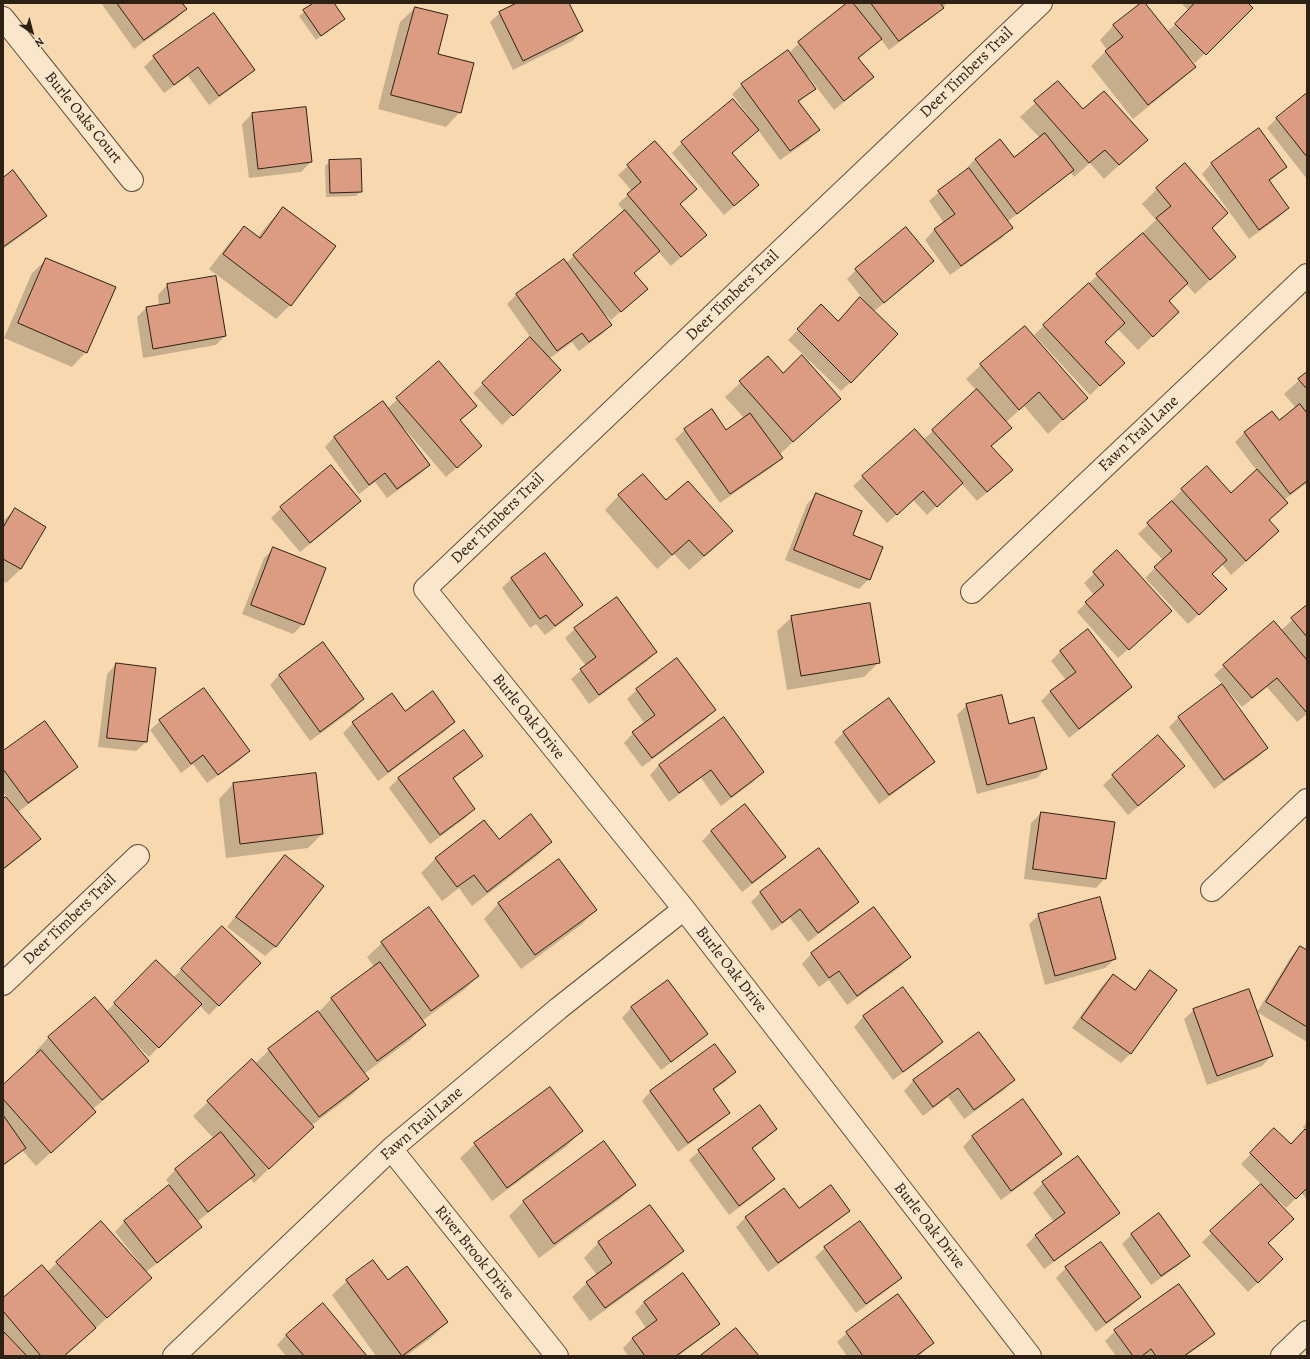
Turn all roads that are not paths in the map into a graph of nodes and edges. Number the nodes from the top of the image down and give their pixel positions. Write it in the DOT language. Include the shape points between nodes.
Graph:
graph roads {
  1 [pos="1041,3"];
  2 [pos="3,18"];
  3 [pos="132,180"];
  4 [pos="1307,275"];
  5 [pos="424,589"];
  6 [pos="972,592"];
  7 [pos="1307,800"];
  8 [pos="138,856"];
  9 [pos="1212,890"];
  10 [pos="684,909"];
  11 [pos="3,984"];
  12 [pos="391,1149"];
  13 [pos="1307,1332"];
  14 [pos="174,1356"];
  15 [pos="557,1356"];
  16 [pos="1030,1356"];
  17 [pos="1282,1356"];
  1 -- 5 [label="street, Deer Timbers Trail"];
  2 -- 3 [label="street, Burle Oaks Court"];
  4 -- 6 [label="street, Fawn Trail Lane"];
  5 -- 10 [label="street, Burle Oak Drive"];
  7 -- 9 [label="street"];
  8 -- 11 [label="street, Deer Timbers Trail"];
  10 -- 12 [label="street, Fawn Trail Lane" via="558,1008"];
  10 -- 16 [label="street, Burle Oak Drive"];
  12 -- 14 [label="street, Fawn Trail Lane"];
  12 -- 15 [label="street, River Brook Drive"];
  13 -- 17 [label="street"];
}
